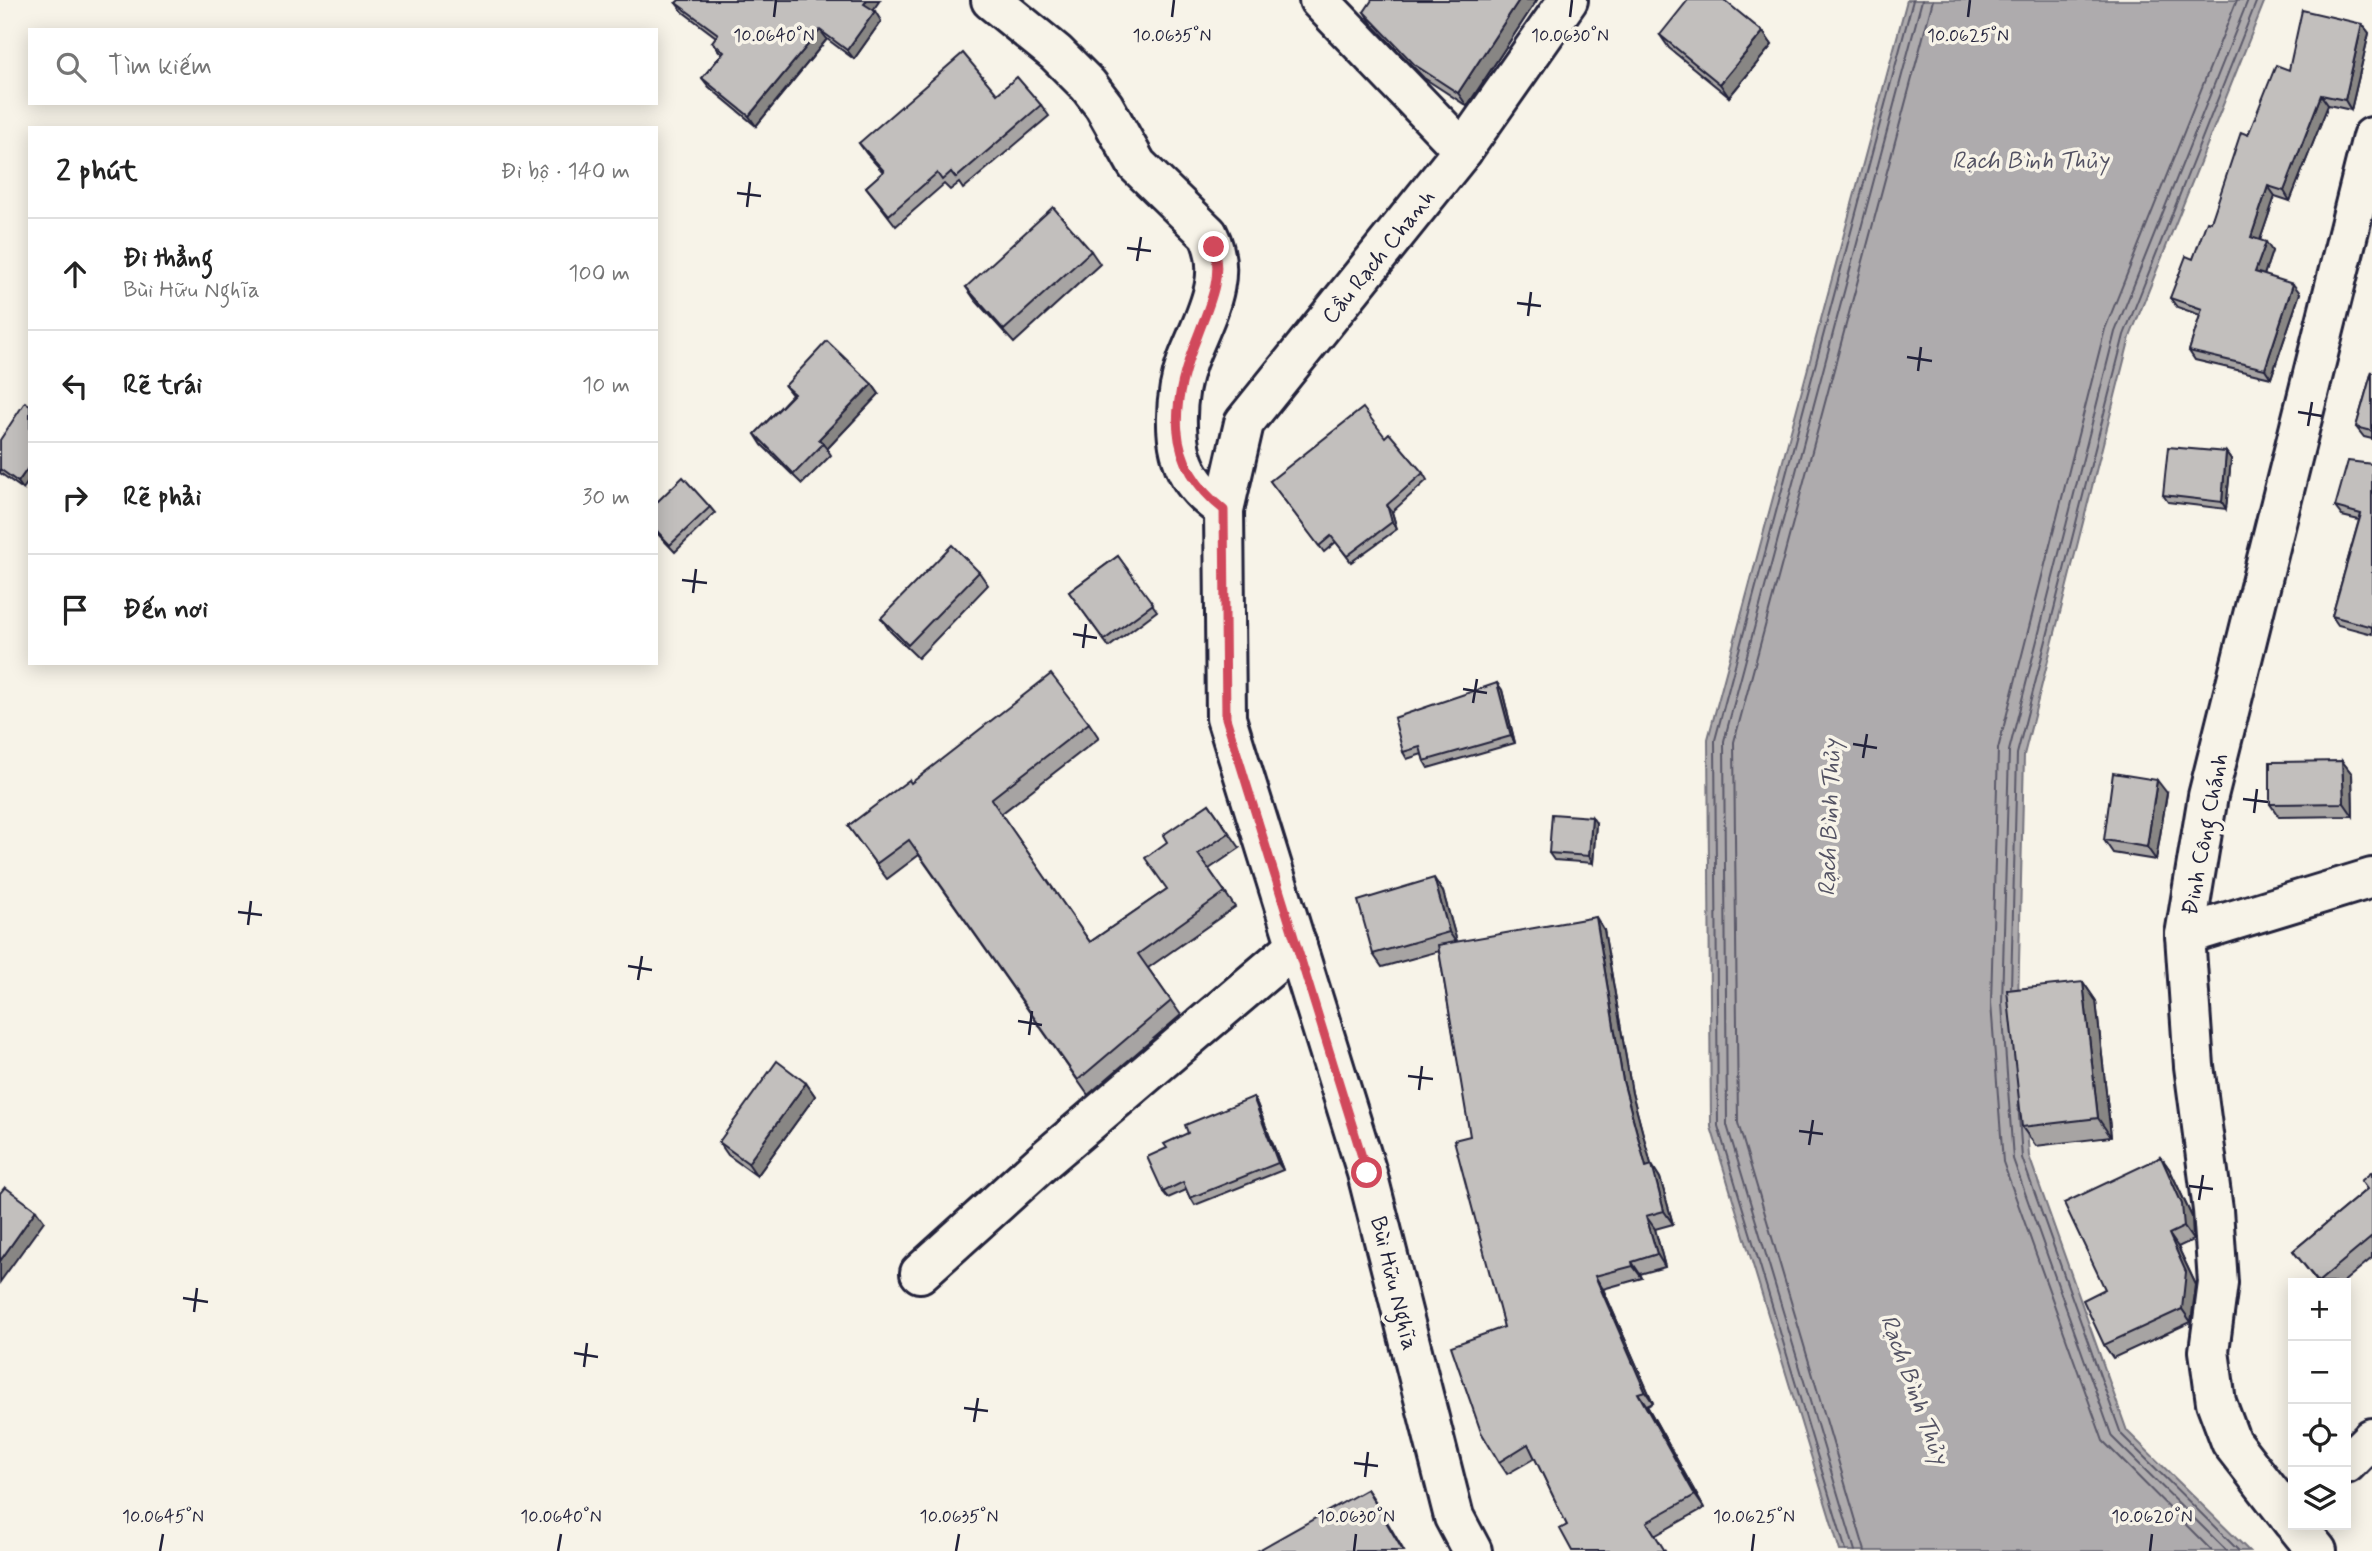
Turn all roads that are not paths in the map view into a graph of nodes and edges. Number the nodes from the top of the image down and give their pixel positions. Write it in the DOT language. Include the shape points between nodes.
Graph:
graph roads {
  1 [pos="991,0"];
  2 [pos="1319,0"];
  3 [pos="1568,0"];
  4 [pos="2372,138"];
  5 [pos="1454,161"];
  6 [pos="1310,339"];
  7 [pos="1224,510"];
  8 [pos="2372,878"];
  9 [pos="2185,935"];
  10 [pos="1297,945"];
  11 [pos="920,1273"];
  12 [pos="2372,1438"];
  13 [pos="2351,1459"];
  14 [pos="2288,1514"];
  15 [pos="2301,1530"];
  16 [pos="1472,1551"];
  17 [pos="2317,1551"];
  1 -- 7 [label="street" via="1088,85 1137,165 1208,234 1214,247 1218,262 1214,292 1186,365 1178,399 1178,426 1189,474"];
  2 -- 5 [label="street"];
  3 -- 5 [label="street"];
  4 -- 9 [label="street, Đinh Công Chánh" via="2208,796"];
  5 -- 6 [label="street, Cầu Rạch Chanh"];
  6 -- 7 [label="street, Bùi Hữu Nghĩa" via="1244,423"];
  7 -- 10 [label="street, Bùi Hữu Nghĩa" via="1226,718"];
  8 -- 9 [label="street"];
  9 -- 14 [label="street, Đinh Công Chánh" via="2194,1066 2215,1234 2218,1283 2209,1351 2216,1402 2231,1443"];
  10 -- 11 [label="street"];
  10 -- 16 [label="street, Bùi Hữu Nghĩa" via="1367,1173 1454,1517"];
  12 -- 13 [label="street"];
  15 -- 17 [label="street, Đinh Công Chánh"];
}
